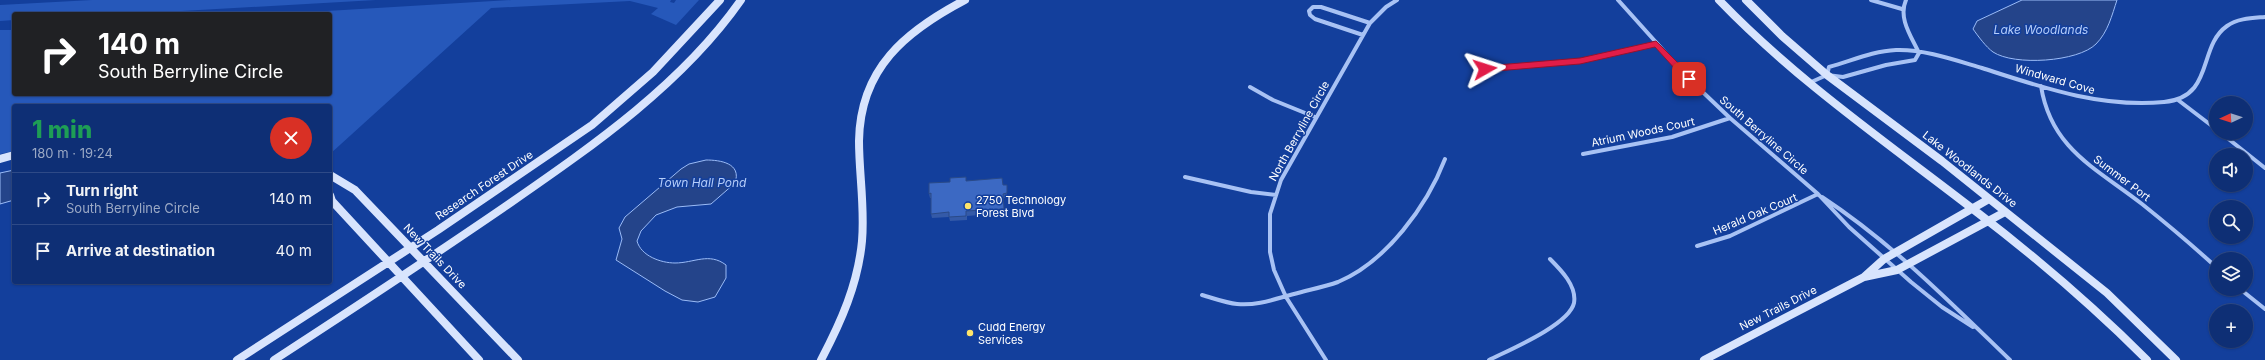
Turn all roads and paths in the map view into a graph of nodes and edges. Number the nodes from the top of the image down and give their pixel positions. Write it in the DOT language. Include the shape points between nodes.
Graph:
graph roads {
  1 [pos="720,0"];
  2 [pos="742,0"];
  3 [pos="965,0"];
  4 [pos="1397,0"];
  5 [pos="1618,0"];
  6 [pos="1719,0"];
  7 [pos="1746,0"];
  8 [pos="1871,0"];
  9 [pos="1906,0"];
  10 [pos="1902,9"];
  11 [pos="2265,17"];
  12 [pos="1370,23"];
  13 [pos="1363,35"];
  14 [pos="1656,44"];
  15 [pos="1919,53"];
  16 [pos="1485,69"];
  17 [pos="1827,75"];
  18 [pos="1808,84"];
  19 [pos="2041,86"];
  20 [pos="1250,88"];
  21 [pos="2178,100"];
  22 [pos="1315,117"];
  23 [pos="1730,118"];
  24 [pos="2209,124"];
  25 [pos="2230,140"];
  26 [pos="1583,154"];
  27 [pos="12,156"];
  28 [pos="0,159"];
  29 [pos="1445,159"];
  30 [pos="2265,168"];
  31 [pos="332,176"];
  32 [pos="1186,177"];
  33 [pos="1818,194"];
  34 [pos="1276,195"];
  35 [pos="1989,199"];
  36 [pos="332,201"];
  37 [pos="1972,209"];
  38 [pos="2005,212"];
  39 [pos="1989,222"];
  40 [pos="1697,246"];
  41 [pos="411,249"];
  42 [pos="1896,252"];
  43 [pos="1550,259"];
  44 [pos="1884,259"];
  45 [pos="2209,261"];
  46 [pos="424,262"];
  47 [pos="390,263"];
  48 [pos="1910,264"];
  49 [pos="1897,270"];
  50 [pos="402,277"];
  51 [pos="1864,278"];
  52 [pos="1202,295"];
  53 [pos="2249,296"];
  54 [pos="1286,297"];
  55 [pos="2265,309"];
  56 [pos="1973,327"];
  57 [pos="237,360"];
  58 [pos="274,360"];
  59 [pos="479,360"];
  60 [pos="518,360"];
  61 [pos="821,360"];
  62 [pos="1326,360"];
  63 [pos="1489,360"];
  64 [pos="1704,360"];
  65 [pos="2010,360"];
  66 [pos="2147,360"];
  67 [pos="2176,360"];
  1 -- 41 [label="main road, Research Forest Drive" via="689,37 609,111 555,152"];
  2 -- 46 [label="main road" via="706,43 625,120 568,164"];
  3 -- 61 [label="main road" via="924,22 906,37 892,51 872,80 861,116 859,140 862,239 860,264 846,309"];
  4 -- 12 [label="street"];
  5 -- 14 [label="street, South Berryline Circle"];
  6 -- 18 [label="main road"];
  7 -- 17 [label="main road, Lake Woodlands Drive"];
  8 -- 10 [label="street"];
  9 -- 10 [label="street"];
  10 -- 15 [label="street" via="1904,21"];
  11 -- 21 [label="street" via="2236,22 2220,32 2200,82"];
  12 -- 13 [label="street, North Berryline Circle"];
  12 -- 13 [label="street" via="1321,7 1313,7 1309,11 1315,18"];
  13 -- 22 [label="street, North Berryline Circle"];
  14 -- 16 [label="street" via="1580,61"];
  14 -- 23 [label="street, South Berryline Circle"];
  15 -- 17 [label="street" via="1915,60 1886,65 1843,78"];
  15 -- 17 [label="street, Windward Cove" via="1902,50 1872,55 1829,67"];
  15 -- 19 [label="street, Windward Cove" via="1970,63"];
  17 -- 18 [label="street, Windward Cove"];
  17 -- 35 [label="main road, Lake Woodlands Drive"];
  18 -- 37 [label="main road"];
  19 -- 21 [label="street, Windward Cove" via="2074,96 2115,103"];
  19 -- 45 [label="street, Summer Port" via="2042,105 2074,152 2141,203"];
  20 -- 22 [label="street"];
  21 -- 24 [label="street"];
  22 -- 34 [label="street, North Berryline Circle" via="1280,180"];
  23 -- 26 [label="street, Atrium Woods Court" via="1672,137"];
  23 -- 33 [label="street, South Berryline Circle"];
  25 -- 30 [label="street"];
  27 -- 28 [label="main road"];
  29 -- 54 [label="street" via="1436,182 1394,241 1373,262 1336,282"];
  31 -- 41 [label="main road, New Trails Drive" via="355,190"];
  32 -- 34 [label="street"];
  33 -- 40 [label="street, Herald Oak Court" via="1730,236"];
  33 -- 42 [label="street, South Berryline Circle" via="1858,221"];
  33 -- 44 [label="street, South Berryline Circle" via="1835,214"];
  34 -- 54 [label="street, North Berryline Circle" via="1270,214 1270,252 1274,270"];
  35 -- 37 [label="main road, New Trails Drive"];
  35 -- 38 [label="main road, Lake Woodlands Drive"];
  36 -- 47 [label="main road"];
  37 -- 39 [label="main road"];
  37 -- 42 [label="main road, New Trails Drive"];
  38 -- 39 [label="main road, New Trails Drive"];
  38 -- 67 [label="main road, Lake Woodlands Drive" via="2107,293"];
  39 -- 48 [label="main road, New Trails Drive"];
  39 -- 66 [label="main road" via="2085,300"];
  41 -- 46 [label="main road, New Trails Drive"];
  41 -- 47 [label="main road, Research Forest Drive"];
  42 -- 44 [label="main road, New Trails Drive"];
  42 -- 48 [label="street, South Berryline Circle"];
  43 -- 63 [label="street" via="1565,274 1572,287 1572,310 1560,322"];
  44 -- 49 [label="street, South Berryline Circle"];
  44 -- 51 [label="main road, New Trails Drive"];
  46 -- 50 [label="main road"];
  46 -- 60 [label="main road, New Trails Drive"];
  47 -- 50 [label="main road"];
  47 -- 57 [label="main road, Research Forest Drive"];
  48 -- 49 [label="main road, New Trails Drive"];
  48 -- 56 [label="street, South Berryline Circle" via="1951,302"];
  49 -- 51 [label="main road, New Trails Drive"];
  49 -- 56 [label="street, South Berryline Circle" via="1942,307"];
  50 -- 58 [label="main road"];
  50 -- 59 [label="main road"];
  51 -- 64 [label="main road, New Trails Drive"];
  52 -- 54 [label="street" via="1236,304 1258,304"];
  53 -- 55 [label="street"];
  54 -- 62 [label="street, North Berryline Circle"];
  56 -- 65 [label="street, South Berryline Circle"];
}
